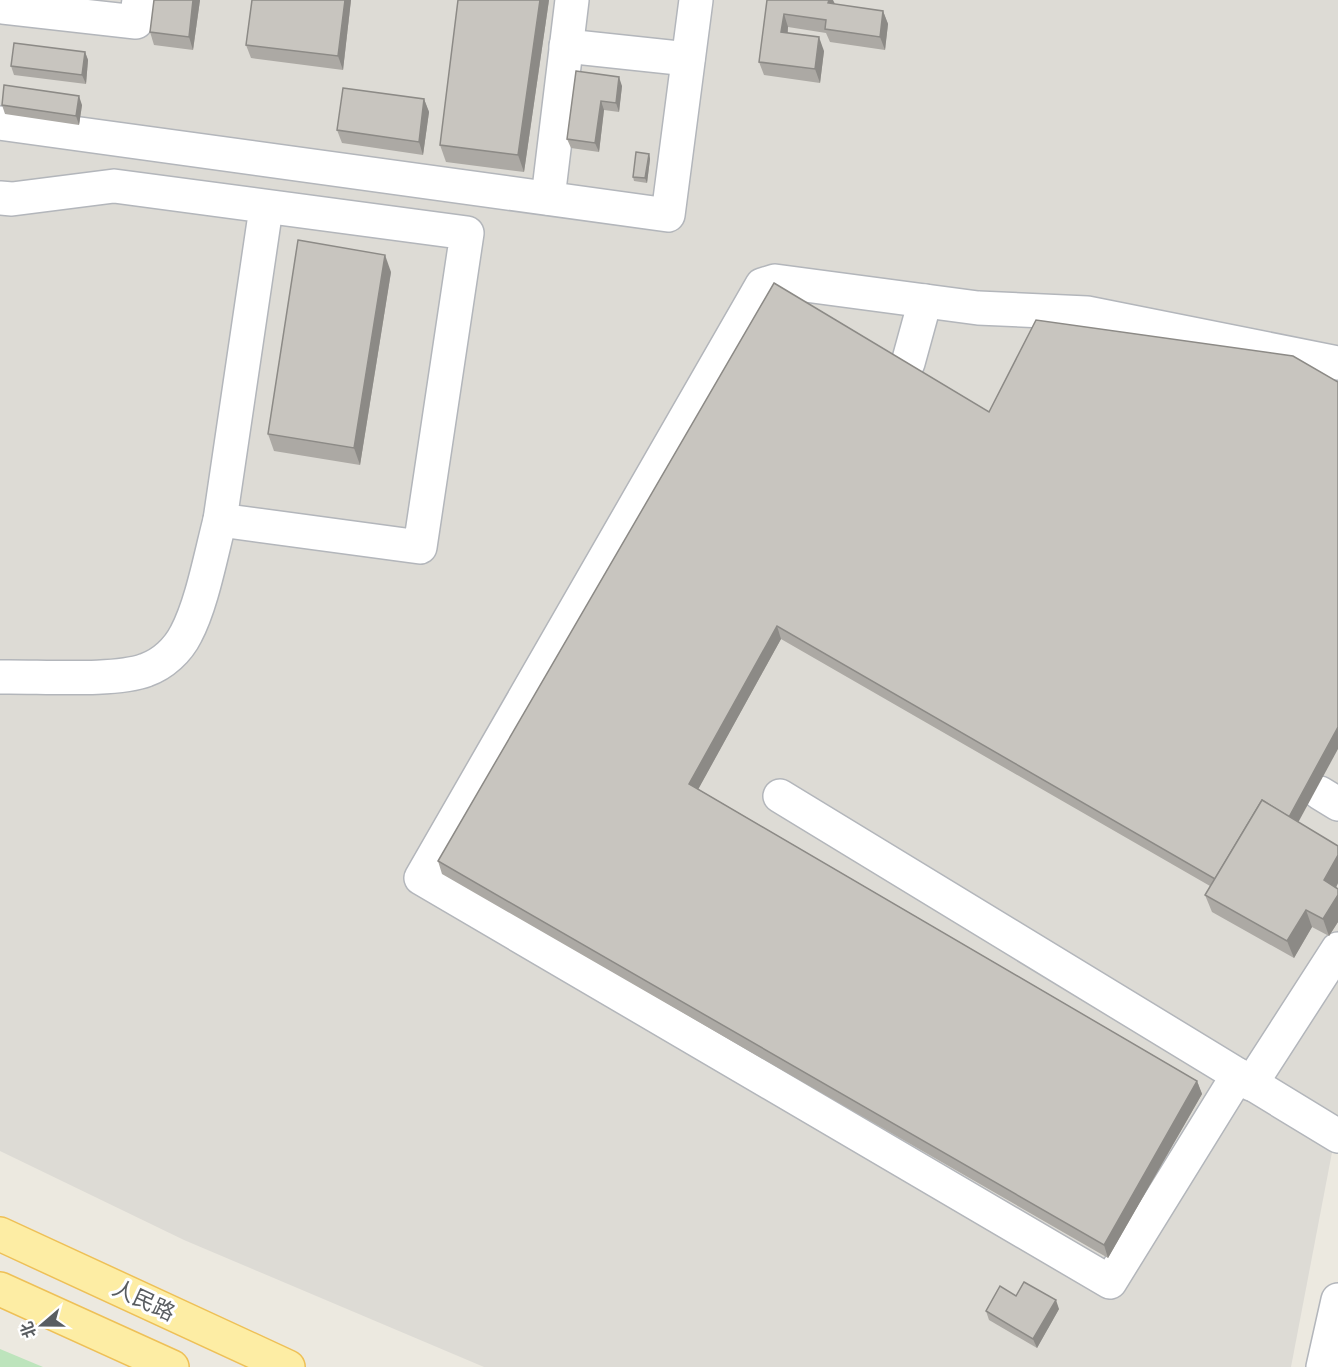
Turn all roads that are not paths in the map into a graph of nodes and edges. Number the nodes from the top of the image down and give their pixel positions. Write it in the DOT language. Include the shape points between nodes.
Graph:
graph roads {
  1 [pos="139,0"];
  2 [pos="572,0"];
  3 [pos="696,0"];
  4 [pos="2,12"];
  5 [pos="566,46"];
  6 [pos="688,59"];
  7 [pos="0,123"];
  8 [pos="0,198"];
  9 [pos="548,198"];
  10 [pos="266,208"];
  11 [pos="925,301"];
  12 [pos="908,363"];
  13 [pos="1338,363"];
  14 [pos="220,520"];
  15 [pos="0,677"];
  16 [pos="780,796"];
  17 [pos="1338,950"];
  18 [pos="1245,1079"];
  19 [pos="1338,1136"];
  20 [pos="0,1234"];
  21 [pos="0,1289"];
  22 [pos="1338,1300"];
  23 [pos="172,1367"];
  24 [pos="288,1367"];
  25 [pos="1323,1367"];
  1 -- 4 [label="street" via="136,22"];
  2 -- 5 [label="street"];
  3 -- 6 [label="street"];
  5 -- 6 [label="street"];
  5 -- 9 [label="street"];
  6 -- 9 [label="street" via="668,215"];
  7 -- 9 [label="street"];
  8 -- 10 [label="street" via="114,186"];
  10 -- 14 [label="street"];
  10 -- 14 [label="street" via="467,233 420,547"];
  11 -- 12 [label="street"];
  11 -- 13 [label="street" via="978,308 1087,313"];
  11 -- 18 [label="street" via="775,281 759,287 421,878 1110,1282"];
  14 -- 15 [label="street" via="190,625 180,644 164,660 147,670 124,675"];
  16 -- 18 [label="street"];
  17 -- 18 [label="street"];
  18 -- 19 [label="street"];
  20 -- 24 [label="main road, 人民路"];
  21 -- 23 [label="main road"];
  22 -- 25 [label="street"];
}
